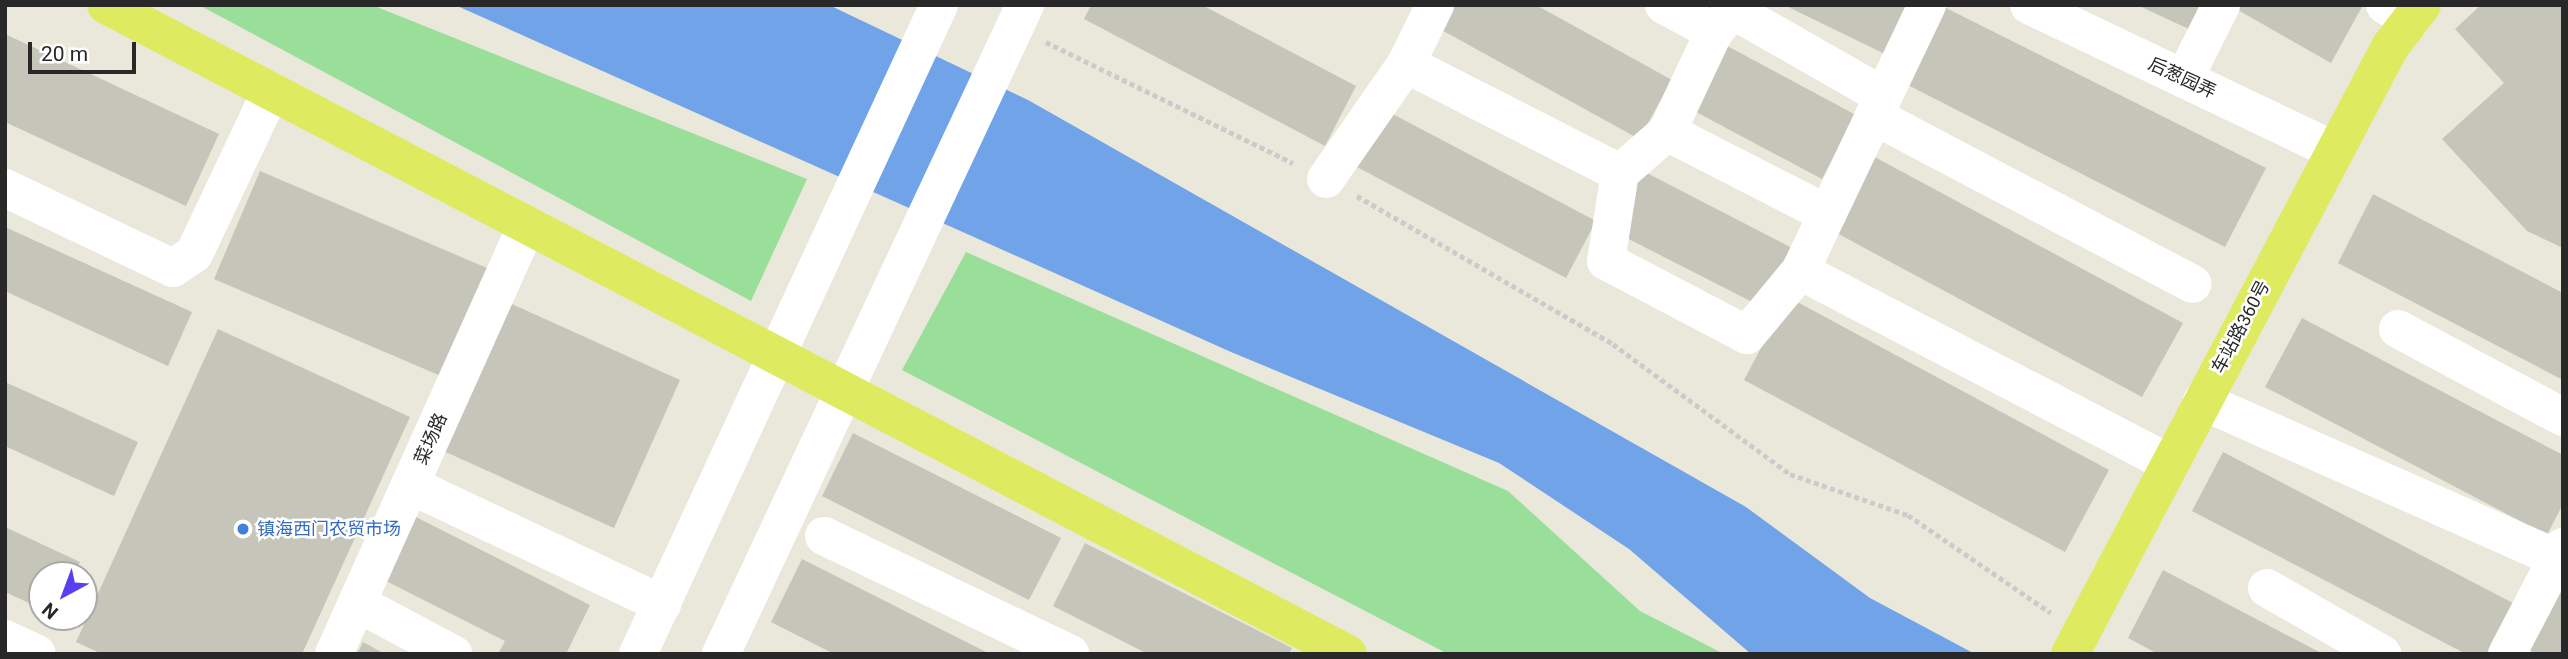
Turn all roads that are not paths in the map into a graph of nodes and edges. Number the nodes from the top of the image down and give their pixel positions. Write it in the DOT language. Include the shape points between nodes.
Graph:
graph roads {
  1 [pos="106,5"];
  2 [pos="939,5"];
  3 [pos="1435,5"];
  4 [pos="1664,5"];
  5 [pos="1927,5"];
  6 [pos="2029,5"];
  7 [pos="2221,5"];
  8 [pos="2406,10"];
  9 [pos="1020,16"];
  10 [pos="1729,16"];
  11 [pos="1406,64"];
  12 [pos="2184,79"];
  13 [pos="271,91"];
  14 [pos="1879,106"];
  15 [pos="1667,132"];
  16 [pos="2335,151"];
  17 [pos="1620,173"];
  18 [pos="1326,179"];
  19 [pos="5,188"];
  20 [pos="1827,215"];
  21 [pos="527,225"];
  22 [pos="1800,271"];
  23 [pos="2192,284"];
  24 [pos="2398,329"];
  25 [pos="776,354"];
  26 [pos="844,391"];
  27 [pos="2202,401"];
  28 [pos="2563,417"];
  29 [pos="2169,463"];
  30 [pos="410,485"];
  31 [pos="824,536"];
  32 [pos="2561,555"];
  33 [pos="2267,588"];
  34 [pos="357,603"];
  35 [pos="662,604"];
  36 [pos="5,639"];
  37 [pos="1305,644"];
  38 [pos="2075,644"];
  39 [pos="1032,646"];
  40 [pos="37,654"];
  41 [pos="334,654"];
  42 [pos="453,654"];
  43 [pos="638,654"];
  44 [pos="721,654"];
  45 [pos="1070,654"];
  46 [pos="1348,654"];
  47 [pos="2382,654"];
  48 [pos="2507,654"];
  1 -- 13 [label="main road"];
  2 -- 25 [label="street"];
  3 -- 11 [label="street"];
  4 -- 10 [label="street"];
  5 -- 14 [label="street"];
  6 -- 12 [label="street, 后葱园弄"];
  7 -- 12 [label="street"];
  8 -- 16 [label="main road, 车站路360号"];
  9 -- 26 [label="street"];
  10 -- 14 [label="street"];
  10 -- 15 [label="street"];
  11 -- 17 [label="street"];
  11 -- 18 [label="street"];
  12 -- 16 [label="street, 后葱园弄"];
  13 -- 19 [label="street" via="194,254 173,268"];
  13 -- 21 [label="main road"];
  14 -- 20 [label="street"];
  14 -- 23 [label="street"];
  15 -- 17 [label="street"];
  15 -- 20 [label="street"];
  16 -- 27 [label="main road, 车站路360号"];
  17 -- 22 [label="street" via="1606,261 1747,335"];
  20 -- 22 [label="street"];
  21 -- 25 [label="main road"];
  21 -- 30 [label="street, 菜场路"];
  22 -- 29 [label="street"];
  24 -- 28 [label="street"];
  25 -- 26 [label="main road"];
  25 -- 35 [label="street"];
  26 -- 37 [label="main road"];
  26 -- 44 [label="street"];
  27 -- 29 [label="main road, 车站路360号"];
  27 -- 32 [label="street"];
  29 -- 38 [label="main road, 车站路360号"];
  30 -- 34 [label="street, 菜场路"];
  30 -- 35 [label="street"];
  31 -- 39 [label="street"];
  32 -- 48 [label="street"];
  33 -- 47 [label="street"];
  34 -- 41 [label="street, 菜场路"];
  34 -- 42 [label="street"];
  35 -- 43 [label="street"];
  36 -- 40 [label="street"];
  37 -- 46 [label="main road"];
  39 -- 45 [label="street"];
}
